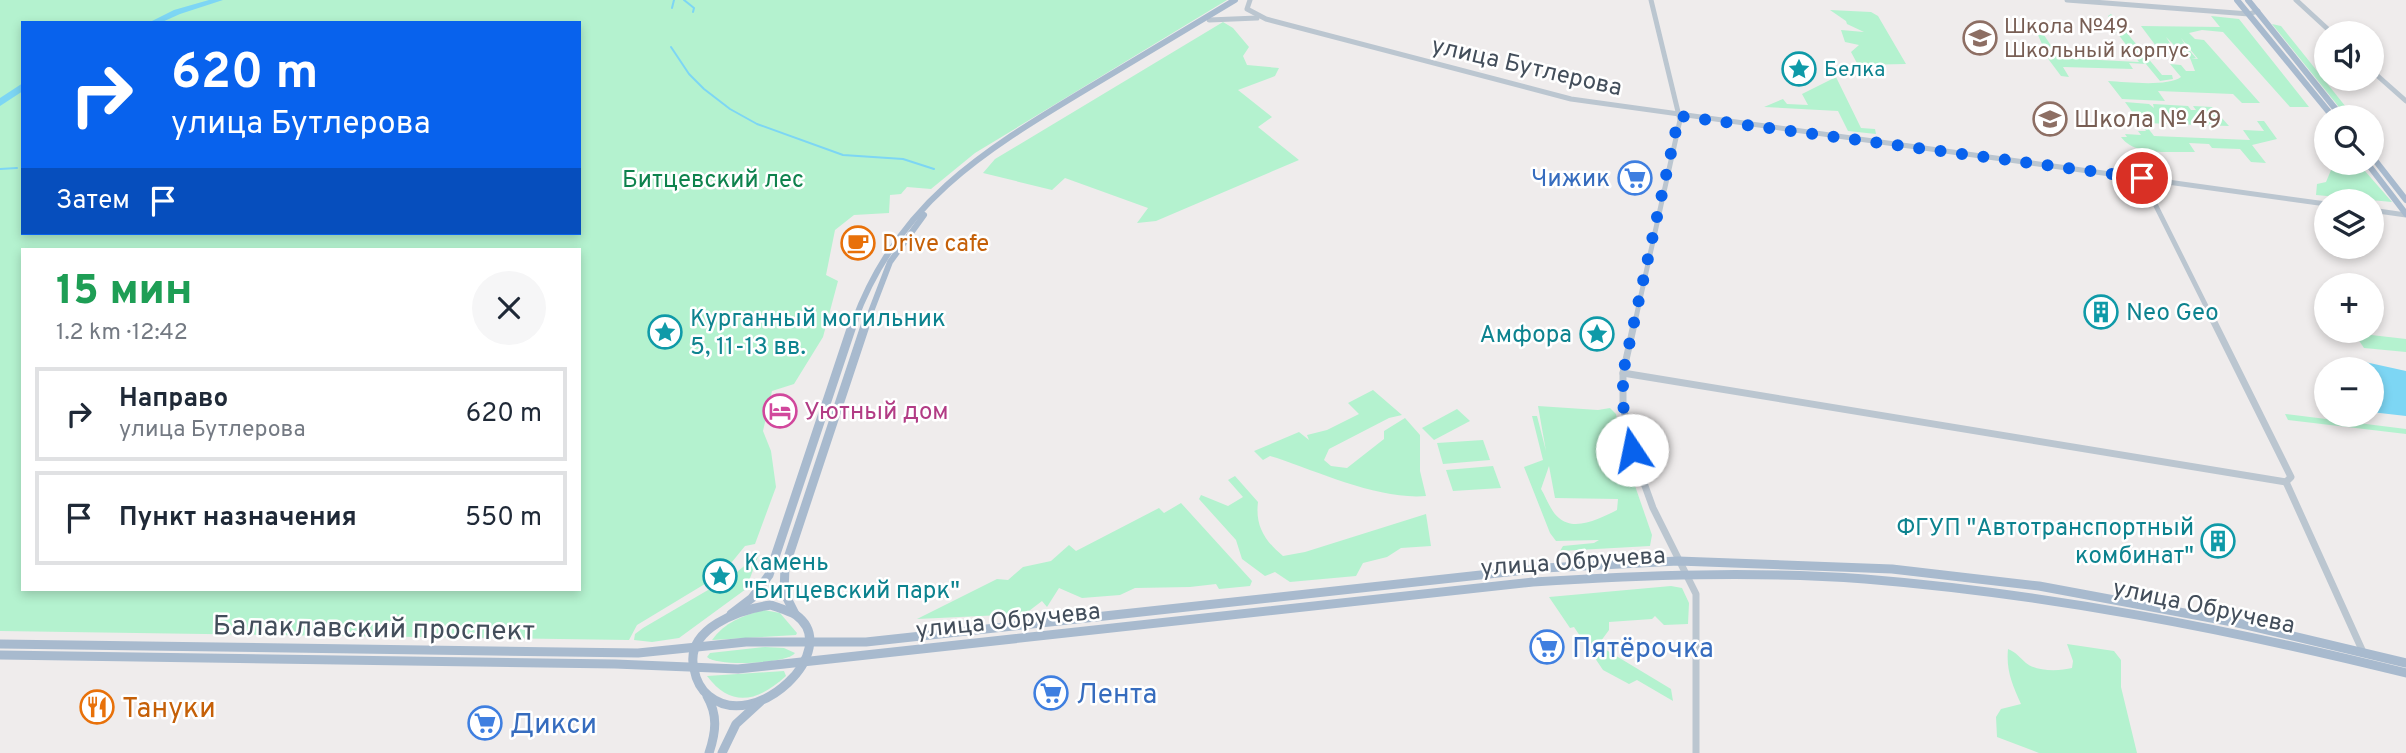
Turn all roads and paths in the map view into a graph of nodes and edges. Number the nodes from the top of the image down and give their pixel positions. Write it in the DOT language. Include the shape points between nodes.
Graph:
graph roads {
  1 [pos="1235,0"];
  2 [pos="1244,0"];
  3 [pos="1250,0"];
  4 [pos="1651,0"];
  5 [pos="2067,0"];
  6 [pos="2237,0"];
  7 [pos="2248,0"];
  8 [pos="2296,0"];
  9 [pos="2258,11"];
  10 [pos="2249,14"];
  11 [pos="1266,19"];
  12 [pos="1209,20"];
  13 [pos="2319,21"];
  14 [pos="2262,31"];
  15 [pos="2275,32"];
  16 [pos="2384,81"];
  17 [pos="2406,101"];
  18 [pos="2323,105"];
  19 [pos="2333,105"];
  20 [pos="1679,116"];
  21 [pos="2384,172"];
  22 [pos="2376,175"];
  23 [pos="2142,178"];
  24 [pos="2406,200"];
  25 [pos="2314,202"];
  26 [pos="2384,211"];
  27 [pos="2406,214"];
  28 [pos="1623,373"];
  29 [pos="2287,482"];
  30 [pos="1678,561"];
  31 [pos="1686,575"];
  32 [pos="1422,581"];
  33 [pos="1426,594"];
  34 [pos="731,614"];
  35 [pos="795,614"];
  36 [pos="746,642"];
  37 [pos="809,642"];
  38 [pos="0,644"];
  39 [pos="695,648"];
  40 [pos="2363,652"];
  41 [pos="0,655"];
  42 [pos="806,663"];
  43 [pos="2406,663"];
  44 [pos="693,668"];
  45 [pos="738,669"];
  46 [pos="2406,673"];
  47 [pos="706,694"];
  48 [pos="768,697"];
  49 [pos="709,753"];
  50 [pos="722,753"];
  51 [pos="1696,753"];
  1 -- 34 [label="main road" via="1000,141 947,183 906,226 884,258 855,318 769,575 752,598"];
  2 -- 12 [label="main road"];
  3 -- 11 [label="street" via="1247,9"];
  4 -- 20 [label="street"];
  5 -- 10 [label="street"];
  6 -- 10 [label="main road"];
  7 -- 9 [label="main road"];
  8 -- 13 [label="street"];
  9 -- 10 [label="street"];
  9 -- 15 [label="main road"];
  10 -- 14 [label="main road"];
  11 -- 12 [label="street, улица Бутлерова"];
  11 -- 20 [label="street, улица Бутлерова" via="1557,96"];
  12 -- 35 [label="main road" via="985,155 952,184 907,236 890,262 866,318 785,567 784,592"];
  14 -- 15 [label="street"];
  14 -- 18 [label="main road"];
  15 -- 19 [label="main road"];
  16 -- 17 [label="street"];
  20 -- 23 [label="street, улица Бутлерова"];
  20 -- 28 [label="street"];
  21 -- 24 [label="main road"];
  22 -- 27 [label="main road"];
  23 -- 25 [label="street, улица Бутлерова"];
  23 -- 29 [label="street" via="2291,477"];
  26 -- 27 [label="street"];
  28 -- 29 [label="street"];
  28 -- 30 [label="street" via="1623,405 1632,450"];
  29 -- 40 [label="street"];
  30 -- 31 [label="street"];
  30 -- 32 [label="main road, улица Обручева" via="1555,567"];
  30 -- 40 [label="main road, улица Обручева" via="1892,569 2039,586"];
  31 -- 33 [label="main road, улица Обручева" via="1586,577"];
  31 -- 46 [label="main road, улица Обручева" via="1898,580 2043,596 2131,611"];
  31 -- 51 [label="street" via="1696,594"];
  32 -- 33 [label="street" via="1417,590"];
  32 -- 37 [label="main road, улица Обручева" via="894,640"];
  33 -- 42 [label="main road, улица Обручева"];
  34 -- 35 [label="main road" via="771,605"];
  34 -- 39 [label="main road"];
  35 -- 37 [label="main road"];
  36 -- 37 [label="main road, улица Обручева"];
  36 -- 39 [label="main road, Балаклавский проспект"];
  37 -- 42 [label="main road"];
  38 -- 39 [label="main road, Балаклавский проспект" via="638,653"];
  39 -- 44 [label="main road"];
  40 -- 43 [label="main road, улица Обручева"];
  41 -- 44 [label="main road, Балаклавский проспект"];
  42 -- 45 [label="main road, улица Обручева"];
  42 -- 48 [label="main road" via="788,685"];
  44 -- 45 [label="main road, Балаклавский проспект"];
  44 -- 47 [label="main road"];
  47 -- 48 [label="main road" via="730,705"];
  47 -- 49 [label="main road" via="716,720"];
  48 -- 50 [label="main road" via="736,724"];
}
